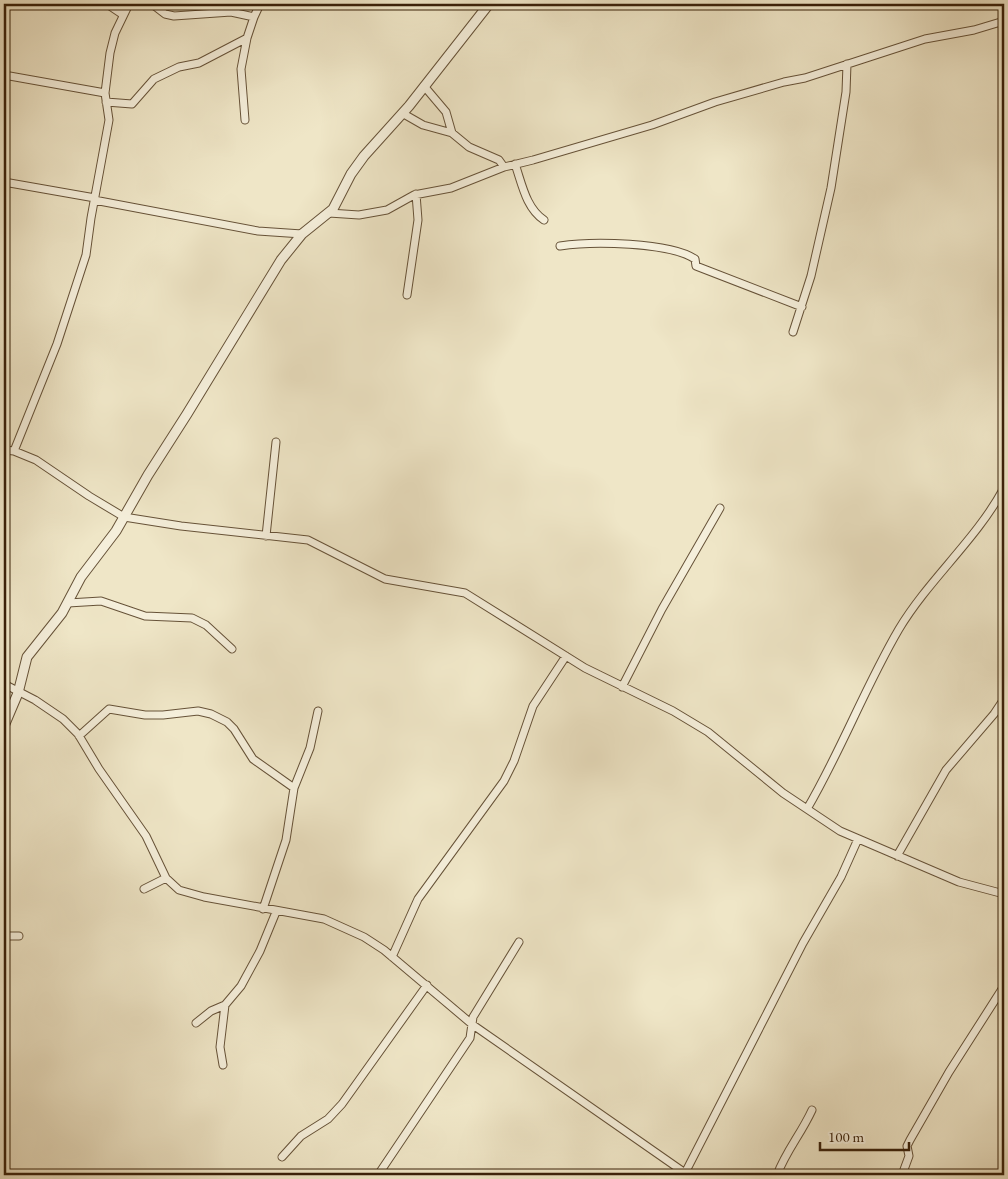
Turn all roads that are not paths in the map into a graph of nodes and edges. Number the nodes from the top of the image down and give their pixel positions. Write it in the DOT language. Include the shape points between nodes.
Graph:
graph roads {
  1 [pos="107,4"];
  2 [pos="129,4"];
  3 [pos="152,4"];
  4 [pos="260,4"];
  5 [pos="489,4"];
  6 [pos="122,14"];
  7 [pos="254,17"];
  8 [pos="1004,21"];
  9 [pos="247,38"];
  10 [pos="847,64"];
  11 [pos="4,75"];
  12 [pos="424,86"];
  13 [pos="105,93"];
  14 [pos="106,102"];
  15 [pos="402,113"];
  16 [pos="245,120"];
  17 [pos="452,133"];
  18 [pos="516,164"];
  19 [pos="504,167"];
  20 [pos="4,182"];
  21 [pos="416,194"];
  22 [pos="95,199"];
  23 [pos="329,213"];
  24 [pos="544,220"];
  25 [pos="302,234"];
  26 [pos="560,246"];
  27 [pos="407,295"];
  28 [pos="802,306"];
  29 [pos="793,332"];
  30 [pos="276,442"];
  31 [pos="4,450"];
  32 [pos="14,452"];
  33 [pos="1004,488"];
  34 [pos="720,508"];
  35 [pos="124,517"];
  36 [pos="266,536"];
  37 [pos="68,603"];
  38 [pos="232,649"];
  39 [pos="566,656"];
  40 [pos="4,684"];
  41 [pos="622,688"];
  42 [pos="18,693"];
  43 [pos="1004,699"];
  44 [pos="318,711"];
  45 [pos="4,726"];
  46 [pos="79,736"];
  47 [pos="294,788"];
  48 [pos="807,809"];
  49 [pos="858,839"];
  50 [pos="897,856"];
  51 [pos="166,878"];
  52 [pos="144,889"];
  53 [pos="1004,894"];
  54 [pos="263,909"];
  55 [pos="276,912"];
  56 [pos="4,936"];
  57 [pos="19,936"];
  58 [pos="519,942"];
  59 [pos="392,957"];
  60 [pos="426,985"];
  61 [pos="1004,986"];
  62 [pos="225,1005"];
  63 [pos="196,1023"];
  64 [pos="473,1026"];
  65 [pos="223,1066"];
  66 [pos="812,1110"];
  67 [pos="282,1157"];
  68 [pos="686,1174"];
  69 [pos="378,1175"];
  70 [pos="777,1175"];
  71 [pos="902,1175"];
  1 -- 6 [label="street"];
  2 -- 6 [label="street"];
  3 -- 7 [label="street" via="165,14 174,16 231,12"];
  4 -- 7 [label="street"];
  5 -- 12 [label="street"];
  6 -- 13 [label="street" via="110,53"];
  7 -- 9 [label="street"];
  8 -- 10 [label="street" via="925,39"];
  9 -- 14 [label="street" via="199,63 179,67 154,79 132,104"];
  9 -- 16 [label="street" via="241,69"];
  10 -- 18 [label="street"];
  10 -- 28 [label="street" via="846,92 831,188"];
  11 -- 13 [label="street"];
  12 -- 15 [label="street"];
  12 -- 17 [label="street" via="446,112"];
  13 -- 14 [label="street"];
  14 -- 22 [label="street" via="109,120"];
  15 -- 17 [label="street" via="423,125"];
  15 -- 23 [label="street" via="351,174"];
  17 -- 19 [label="street" via="470,147 499,160"];
  18 -- 19 [label="street"];
  18 -- 24 [label="street" via="530,208"];
  19 -- 21 [label="street" via="451,188"];
  20 -- 22 [label="street"];
  21 -- 23 [label="street" via="374,213"];
  21 -- 27 [label="street" via="418,220"];
  22 -- 25 [label="street" via="258,230"];
  22 -- 32 [label="street" via="84,263 57,344"];
  23 -- 25 [label="street"];
  25 -- 35 [label="street" via="262,289"];
  26 -- 28 [label="street" via="582,243 670,249 695,259 696,266"];
  28 -- 29 [label="street"];
  30 -- 36 [label="street"];
  31 -- 32 [label="street"];
  32 -- 35 [label="street" via="44,465"];
  33 -- 48 [label="street" via="900,628"];
  34 -- 41 [label="street"];
  35 -- 36 [label="street"];
  35 -- 37 [label="street" via="81,577"];
  36 -- 39 [label="street" via="308,540 385,579 465,593"];
  37 -- 38 [label="street" via="101,602 145,616 192,618 211,629"];
  37 -- 42 [label="street" via="28,657"];
  39 -- 41 [label="street"];
  39 -- 59 [label="street" via="533,706 504,781 418,899"];
  40 -- 42 [label="street"];
  41 -- 48 [label="street" via="673,711 708,732"];
  42 -- 45 [label="street"];
  42 -- 46 [label="street" via="36,700 56,714"];
  43 -- 50 [label="street" via="946,770"];
  44 -- 47 [label="street" via="310,748"];
  46 -- 47 [label="street" via="109,709 164,716 204,711 227,722 253,759"];
  46 -- 51 [label="street" via="146,836"];
  47 -- 54 [label="street" via="287,835"];
  48 -- 49 [label="street"];
  49 -- 50 [label="street"];
  49 -- 68 [label="street"];
  50 -- 53 [label="street" via="958,882"];
  51 -- 52 [label="street"];
  51 -- 54 [label="street" via="184,892"];
  54 -- 55 [label="street"];
  55 -- 59 [label="street" via="331,922 364,937"];
  55 -- 62 [label="street" via="250,971"];
  56 -- 57 [label="street"];
  58 -- 64 [label="street" via="473,1017"];
  59 -- 60 [label="street"];
  60 -- 64 [label="street"];
  60 -- 67 [label="street" via="342,1104 328,1119 301,1136"];
  61 -- 71 [label="street" via="910,1140 907,1146 909,1156"];
  62 -- 63 [label="street"];
  62 -- 65 [label="street" via="220,1047"];
  64 -- 68 [label="street"];
  64 -- 69 [label="street" via="470,1038"];
  66 -- 70 [label="street" via="798,1139 782,1159"];
}
